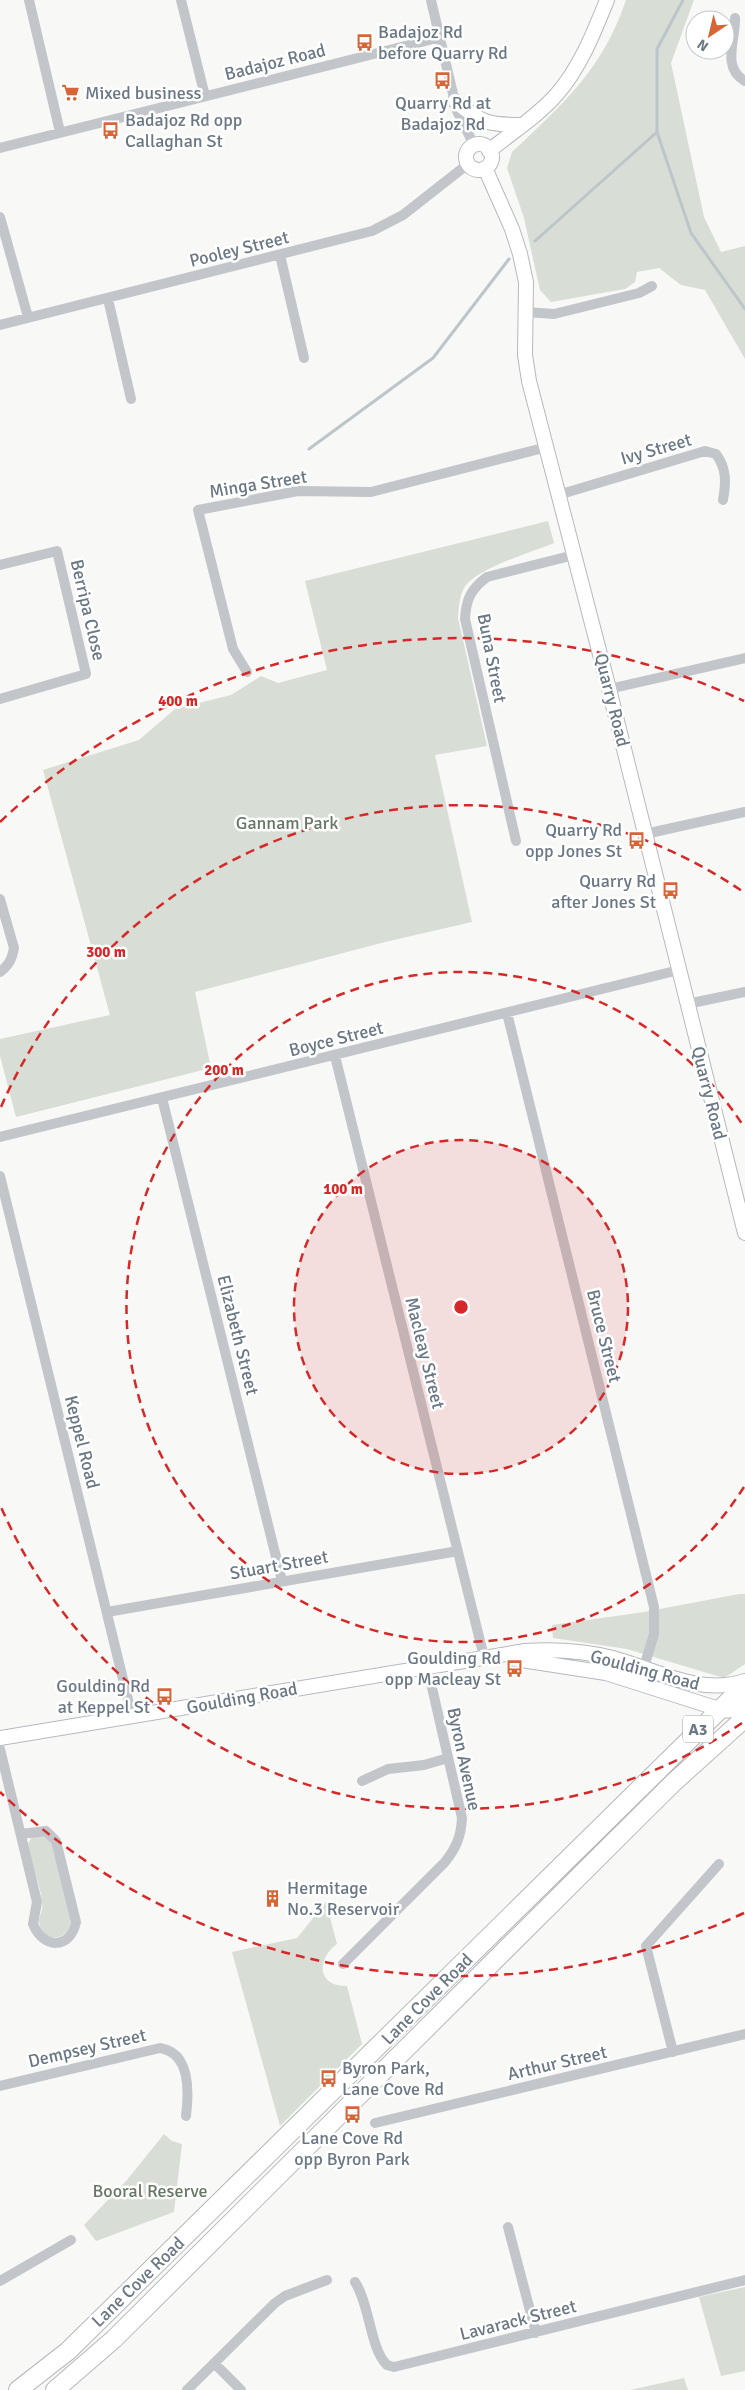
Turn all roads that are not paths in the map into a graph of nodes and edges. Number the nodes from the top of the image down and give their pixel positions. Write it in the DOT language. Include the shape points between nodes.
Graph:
graph roads {
  1 [pos="29,0"];
  2 [pos="181,0"];
  3 [pos="431,0"];
  4 [pos="607,0"];
  5 [pos="735,18"];
  6 [pos="735,35"];
  7 [pos="441,37"];
  8 [pos="731,60"];
  9 [pos="745,81"];
  10 [pos="205,96"];
  11 [pos="455,101"];
  12 [pos="522,125"];
  13 [pos="60,132"];
  14 [pos="474,145"];
  15 [pos="0,148"];
  16 [pos="490,150"];
  17 [pos="468,164"];
  18 [pos="485,168"];
  19 [pos="0,217"];
  20 [pos="280,255"];
  21 [pos="652,286"];
  22 [pos="108,299"];
  23 [pos="526,312"];
  24 [pos="28,317"];
  25 [pos="0,325"];
  26 [pos="304,358"];
  27 [pos="131,399"];
  28 [pos="547,447"];
  29 [pos="558,495"];
  30 [pos="723,500"];
  31 [pos="574,555"];
  32 [pos="0,565"];
  33 [pos="745,658"];
  34 [pos="247,672"];
  35 [pos="609,689"];
  36 [pos="0,699"];
  37 [pos="745,812"];
  38 [pos="645,834"];
  39 [pos="516,840"];
  40 [pos="0,899"];
  41 [pos="679,970"];
  42 [pos="0,972"];
  43 [pos="745,992"];
  44 [pos="687,1004"];
  45 [pos="507,1013"];
  46 [pos="335,1056"];
  47 [pos="162,1098"];
  48 [pos="0,1137"];
  49 [pos="0,1176"];
  50 [pos="745,1233"];
  51 [pos="458,1551"];
  52 [pos="282,1580"];
  53 [pos="107,1612"];
  54 [pos="484,1657"];
  55 [pos="427,1666"];
  56 [pos="644,1667"];
  57 [pos="639,1682"];
  58 [pos="745,1683"];
  59 [pos="745,1705"];
  60 [pos="719,1710"];
  61 [pos="132,1716"];
  62 [pos="745,1718"];
  63 [pos="0,1738"];
  64 [pos="0,1749"];
  65 [pos="448,1758"];
  66 [pos="362,1781"];
  67 [pos="21,1834"];
  68 [pos="719,1864"];
  69 [pos="343,1964"];
  70 [pos="745,2034"];
  71 [pos="673,2052"];
  72 [pos="0,2086"];
  73 [pos="186,2116"];
  74 [pos="375,2123"];
  75 [pos="508,2227"];
  76 [pos="71,2240"];
  77 [pos="327,2280"];
  78 [pos="745,2280"];
  79 [pos="0,2281"];
  80 [pos="355,2282"];
  81 [pos="536,2333"];
  82 [pos="214,2363"];
  83 [pos="18,2390"];
  84 [pos="56,2390"];
  85 [pos="187,2390"];
  86 [pos="241,2390"];
  1 -- 13 [label="street"];
  2 -- 10 [label="street"];
  3 -- 7 [label="street"];
  4 -- 12 [label="street" via="589,42 564,86"];
  5 -- 6 [label="street"];
  7 -- 10 [label="street, Badajoz Road"];
  7 -- 11 [label="street"];
  8 -- 9 [label="street" via="735,72"];
  10 -- 13 [label="street, Badajoz Road"];
  11 -- 12 [label="street" via="482,122"];
  11 -- 14 [label="street"];
  12 -- 16 [label="street"];
  13 -- 15 [label="street, Badajoz Road"];
  14 -- 16 [label="street"];
  14 -- 17 [label="street" via="467,151"];
  16 -- 18 [label="street" via="491,160"];
  17 -- 18 [label="street" via="478,170"];
  17 -- 20 [label="street, Pooley Street" via="390,224"];
  18 -- 23 [label="street, Quarry Road" via="520,254 526,282"];
  19 -- 24 [label="street"];
  20 -- 22 [label="street, Pooley Street"];
  20 -- 26 [label="street"];
  21 -- 23 [label="street" via="639,293 554,314"];
  22 -- 24 [label="street, Pooley Street"];
  22 -- 27 [label="street"];
  23 -- 28 [label="street, Quarry Road" via="525,355"];
  24 -- 25 [label="street, Pooley Street"];
  28 -- 29 [label="street, Quarry Road"];
  28 -- 34 [label="street, Minga Street" via="371,492 298,491 198,510 233,649"];
  29 -- 30 [label="street, Ivy Street" via="705,452 716,454 722,462 726,484"];
  29 -- 31 [label="street, Quarry Road"];
  31 -- 35 [label="street, Quarry Road"];
  31 -- 39 [label="street, Buna Street" via="487,577 476,585 466,604 465,619"];
  32 -- 36 [label="street, Berripa Close" via="57,551 86,674"];
  33 -- 35 [label="street"];
  35 -- 38 [label="street, Quarry Road"];
  37 -- 38 [label="street"];
  38 -- 41 [label="street, Quarry Road"];
  40 -- 42 [label="street" via="14,948 13,956"];
  41 -- 44 [label="street, Quarry Road"];
  41 -- 45 [label="street, Boyce Street"];
  43 -- 44 [label="street"];
  44 -- 50 [label="street, Quarry Road"];
  45 -- 46 [label="street, Boyce Street"];
  45 -- 56 [label="street, Bruce Street" via="654,1607 654,1634"];
  46 -- 47 [label="street, Boyce Street"];
  46 -- 51 [label="street, Macleay Street"];
  47 -- 48 [label="street, Boyce Street"];
  47 -- 52 [label="street, Elizabeth Street"];
  49 -- 53 [label="street, Keppel Road"];
  51 -- 52 [label="street, Stuart Street"];
  51 -- 54 [label="street, Macleay Street"];
  52 -- 53 [label="street, Stuart Street"];
  53 -- 61 [label="street, Keppel Road"];
  54 -- 55 [label="street, Goulding Road"];
  54 -- 56 [label="street, Goulding Road" via="525,1651 560,1651 612,1658"];
  54 -- 57 [label="street, Goulding Road" via="550,1663"];
  55 -- 61 [label="street, Goulding Road"];
  55 -- 65 [label="street, Byron Avenue"];
  56 -- 57 [label="street"];
  56 -- 58 [label="street, Goulding Road" via="700,1686"];
  57 -- 60 [label="street, Goulding Road"];
  58 -- 60 [label="highway, Lane Cove Road / A3"];
  59 -- 60 [label="highway, Goulding Road"];
  60 -- 83 [label="highway, Lane Cove Road / A3" via="68,2351"];
  61 -- 63 [label="street, Goulding Road"];
  62 -- 84 [label="highway, Lane Cove Road / A3" via="673,1783 114,2338"];
  64 -- 67 [label="street"];
  65 -- 66 [label="street" via="424,1765 388,1769"];
  65 -- 69 [label="street, Byron Avenue" via="462,1818 461,1835 455,1849"];
  67 -- 67 [label="street" via="46,1831 56,1841 76,1922 72,1934 60,1942 41,1938 33,1924 37,1902"];
  68 -- 71 [label="street" via="646,1946"];
  70 -- 71 [label="street, Arthur Street"];
  71 -- 74 [label="street, Arthur Street"];
  72 -- 73 [label="street, Dempsey Street" via="160,2048 169,2049 182,2062 189,2092"];
  75 -- 81 [label="street"];
  76 -- 79 [label="street"];
  77 -- 82 [label="street" via="275,2302"];
  78 -- 81 [label="street, Lavarack Street"];
  80 -- 81 [label="street, Lavarack Street" via="362,2293 379,2354 388,2365 403,2366"];
  82 -- 85 [label="street"];
  82 -- 86 [label="street"];
}
